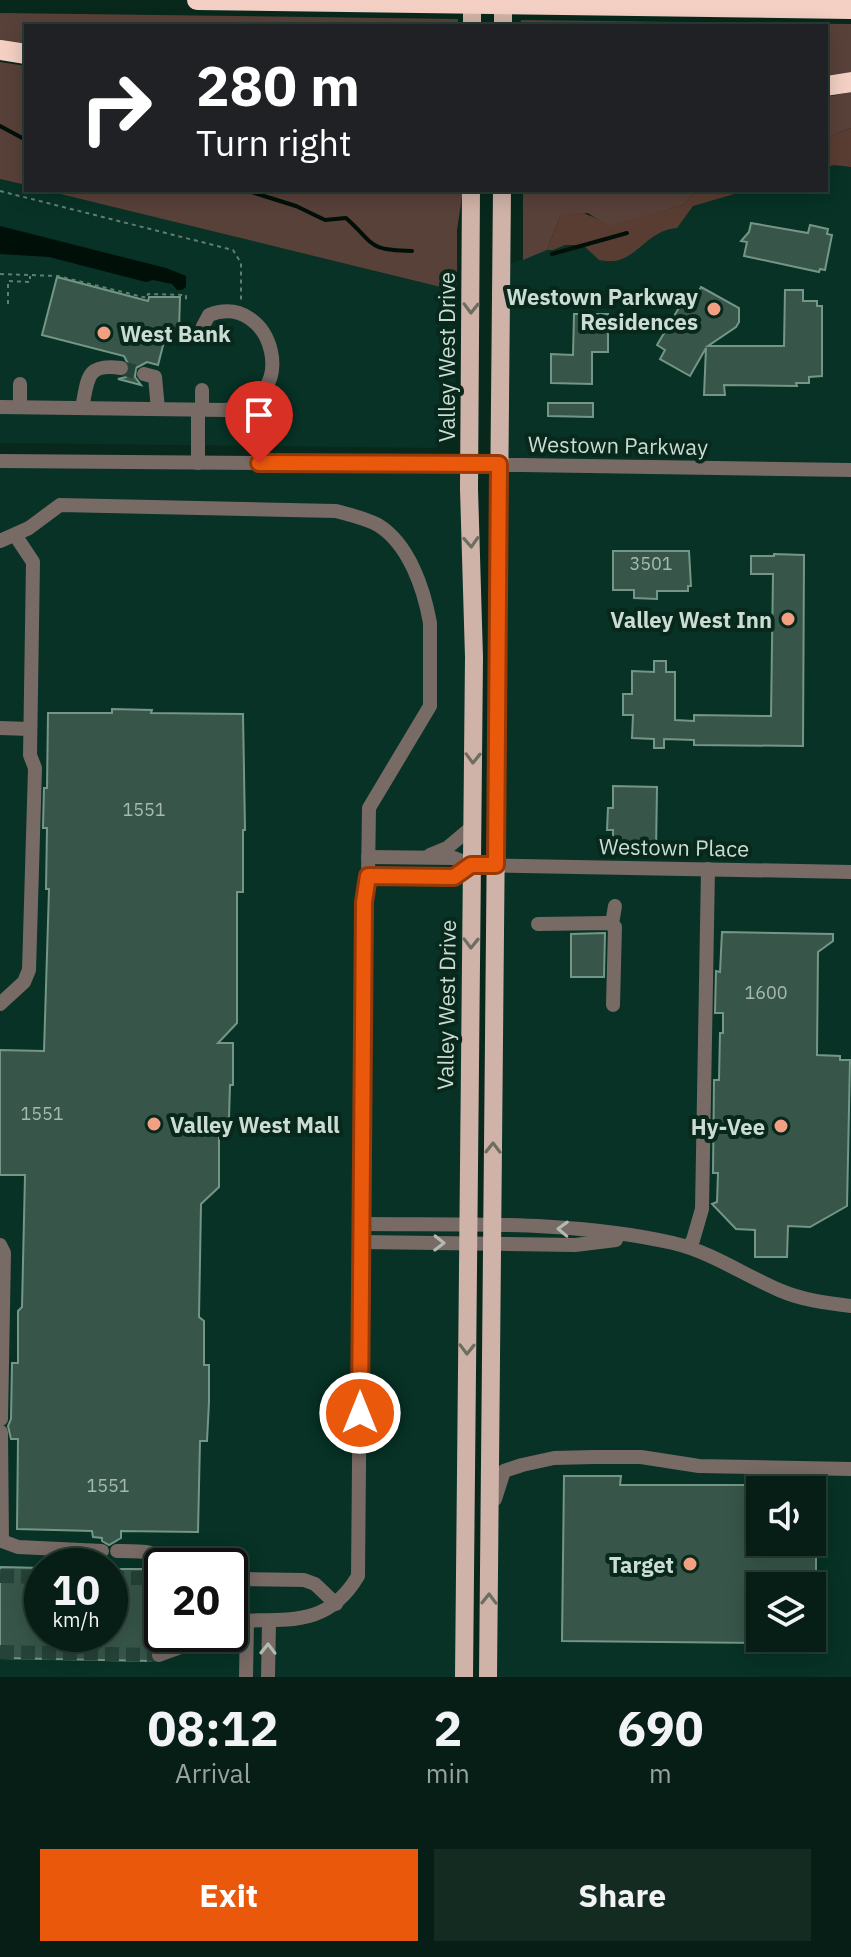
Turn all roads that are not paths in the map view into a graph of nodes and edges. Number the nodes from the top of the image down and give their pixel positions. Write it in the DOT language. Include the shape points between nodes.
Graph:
graph roads {
  1 [pos="197,0"];
  2 [pos="472,0"];
  3 [pos="503,0"];
  4 [pos="851,9"];
  5 [pos="472,24"];
  6 [pos="503,24"];
  7 [pos="0,50"];
  8 [pos="24,54"];
  9 [pos="851,82"];
  10 [pos="828,86"];
  11 [pos="471,192"];
  12 [pos="502,192"];
  13 [pos="203,326"];
  14 [pos="121,368"];
  15 [pos="144,374"];
  16 [pos="20,384"];
  17 [pos="202,390"];
  18 [pos="0,407"];
  19 [pos="20,407"];
  20 [pos="82,408"];
  21 [pos="158,409"];
  22 [pos="200,409"];
  23 [pos="0,461"];
  24 [pos="198,463"];
  25 [pos="469,464"];
  26 [pos="499,464"];
  27 [pos="851,470"];
  28 [pos="15,535"];
  29 [pos="0,541"];
  30 [pos="0,728"];
  31 [pos="30,729"];
  32 [pos="472,827"];
  33 [pos="368,857"];
  34 [pos="425,857"];
  35 [pos="471,865"];
  36 [pos="496,865"];
  37 [pos="708,869"];
  38 [pos="851,872"];
  39 [pos="368,876"];
  40 [pos="615,906"];
  41 [pos="538,924"];
  42 [pos="612,924"];
  43 [pos="0,1004"];
  44 [pos="613,1005"];
  45 [pos="362,1224"];
  46 [pos="468,1234"];
  47 [pos="492,1235"];
  48 [pos="361,1242"];
  49 [pos="0,1245"];
  50 [pos="688,1247"];
  51 [pos="851,1306"];
  52 [pos="1,1425"];
  53 [pos="851,1469"];
  54 [pos="490,1525"];
  55 [pos="144,1550"];
  56 [pos="248,1579"];
  57 [pos="336,1604"];
  58 [pos="248,1621"];
  59 [pos="269,1621"];
  60 [pos="167,1652"];
  61 [pos="246,1652"];
  62 [pos="159,1655"];
  63 [pos="246,1677"];
  64 [pos="268,1677"];
  65 [pos="464,1677"];
  66 [pos="488,1677"];
  1 -- 4 [label="highway"];
  2 -- 5 [label="main road"];
  3 -- 6 [label="main road"];
  7 -- 8 [label="highway"];
  9 -- 10 [label="highway"];
  11 -- 25 [label="main road, Valley West Drive, one-way"];
  12 -- 26 [label="main road"];
  13 -- 22 [label="street" via="216,312 240,315 260,328 273,362 269,381 258,396 242,406"];
  14 -- 20 [label="street" via="93,370"];
  15 -- 21 [label="street" via="157,382"];
  16 -- 19 [label="street"];
  17 -- 22 [label="street"];
  18 -- 19 [label="street"];
  19 -- 20 [label="street"];
  20 -- 21 [label="street"];
  21 -- 22 [label="street"];
  22 -- 24 [label="street"];
  23 -- 24 [label="street, Westown Parkway"];
  24 -- 25 [label="street, Westown Parkway"];
  25 -- 26 [label="street, Westown Parkway"];
  25 -- 32 [label="main road, Valley West Drive, one-way"];
  26 -- 27 [label="street, Westown Parkway"];
  26 -- 36 [label="main road"];
  28 -- 29 [label="street"];
  28 -- 31 [label="street" via="33,562"];
  28 -- 33 [label="street" via="68,505 336,511 379,526 391,536 408,559 428,611 430,706 369,808"];
  30 -- 31 [label="street"];
  31 -- 43 [label="street" via="35,768 29,970"];
  32 -- 34 [label="street" via="447,848"];
  32 -- 35 [label="main road, Valley West Drive"];
  33 -- 34 [label="street"];
  33 -- 39 [label="street"];
  34 -- 35 [label="street"];
  35 -- 36 [label="street, Westown Place"];
  35 -- 39 [label="street" via="454,877"];
  35 -- 46 [label="main road, Valley West Drive, one-way"];
  36 -- 37 [label="street, Westown Place"];
  47 -- 36 [label="main road, one-way"];
  37 -- 38 [label="street, Westown Place"];
  37 -- 50 [label="street" via="702,1209"];
  39 -- 45 [label="street"];
  40 -- 42 [label="street"];
  41 -- 42 [label="street"];
  42 -- 44 [label="street"];
  45 -- 46 [label="street"];
  45 -- 48 [label="street"];
  46 -- 47 [label="street"];
  48 -- 46 [label="street, one-way"];
  46 -- 65 [label="main road, Valley West Drive, one-way"];
  47 -- 50 [label="street" via="579,1229"];
  47 -- 54 [label="main road"];
  48 -- 57 [label="street" via="358,1576"];
  49 -- 52 [label="street"];
  50 -- 51 [label="street" via="782,1291"];
  52 -- 55 [label="street" via="2,1541 18,1547"];
  53 -- 54 [label="street" via="699,1466 641,1457 545,1460 504,1471"];
  66 -- 54 [label="main road, one-way"];
  56 -- 57 [label="street" via="304,1580"];
  57 -- 59 [label="street" via="296,1621"];
  58 -- 59 [label="street"];
  64 -- 59 [label="street, one-way"];
  60 -- 62 [label="street"];
  61 -- 63 [label="street"];
}
